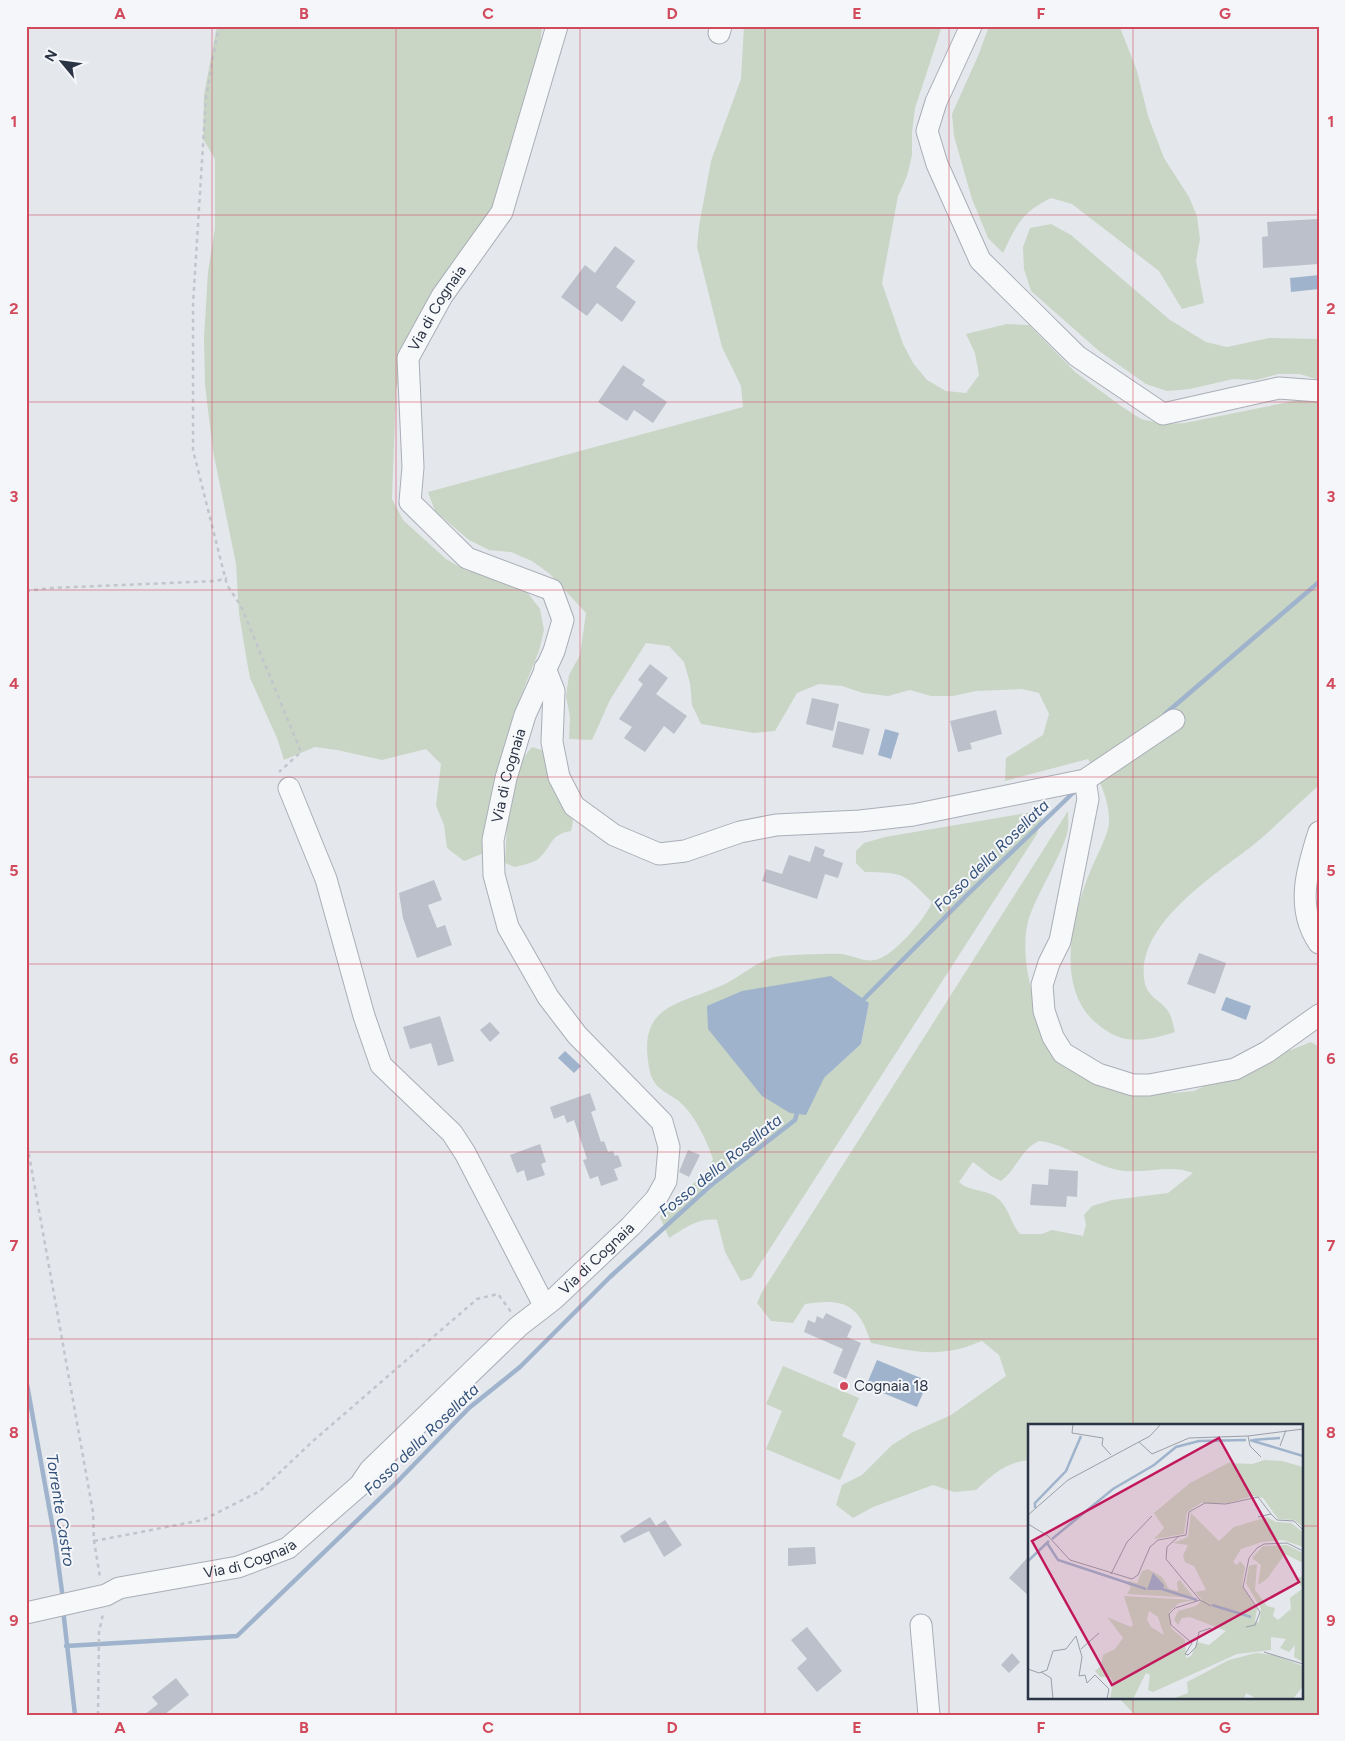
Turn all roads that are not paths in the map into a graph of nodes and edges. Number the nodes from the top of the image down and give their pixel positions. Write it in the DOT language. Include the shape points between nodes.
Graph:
graph roads {
  1 [pos="557,26"];
  2 [pos="971,26"];
  3 [pos="1319,391"];
  4 [pos="544,668"];
  5 [pos="1174,720"];
  6 [pos="1085,780"];
  7 [pos="289,788"];
  8 [pos="1319,832"];
  9 [pos="1319,943"];
  10 [pos="1319,1015"];
  11 [pos="544,1305"];
  12 [pos="26,1613"];
  13 [pos="921,1624"];
  14 [pos="930,1715"];
  1 -- 4 [label="street, Via di Cognaia" via="502,212 442,296 408,358 413,467 410,502 466,558 552,590 563,620 554,651"];
  2 -- 3 [label="street" via="936,102 927,131 937,164 980,260 1077,356 1163,414 1279,388"];
  4 -- 6 [label="street" via="554,691 552,742 559,777 574,806 614,835 659,854 684,851 740,832 776,825 913,815"];
  4 -- 11 [label="street, Via di Cognaia" via="525,715 506,778 493,840 494,876 508,927 548,997 577,1035 662,1122 669,1147 666,1181 656,1199 632,1226"];
  5 -- 6 [label="street"];
  6 -- 10 [label="street" via="1088,799 1060,941 1042,985 1044,1011 1052,1037 1063,1053 1098,1074 1133,1085 1149,1085 1235,1069 1267,1052"];
  7 -- 11 [label="street" via="326,879 381,1065 452,1133 465,1152"];
  8 -- 9 [label="street" via="1307,870 1304,896 1306,913"];
  11 -- 12 [label="street, Via di Cognaia" via="288,1548 238,1567 112,1591"];
  13 -- 14 [label="street"];
}
